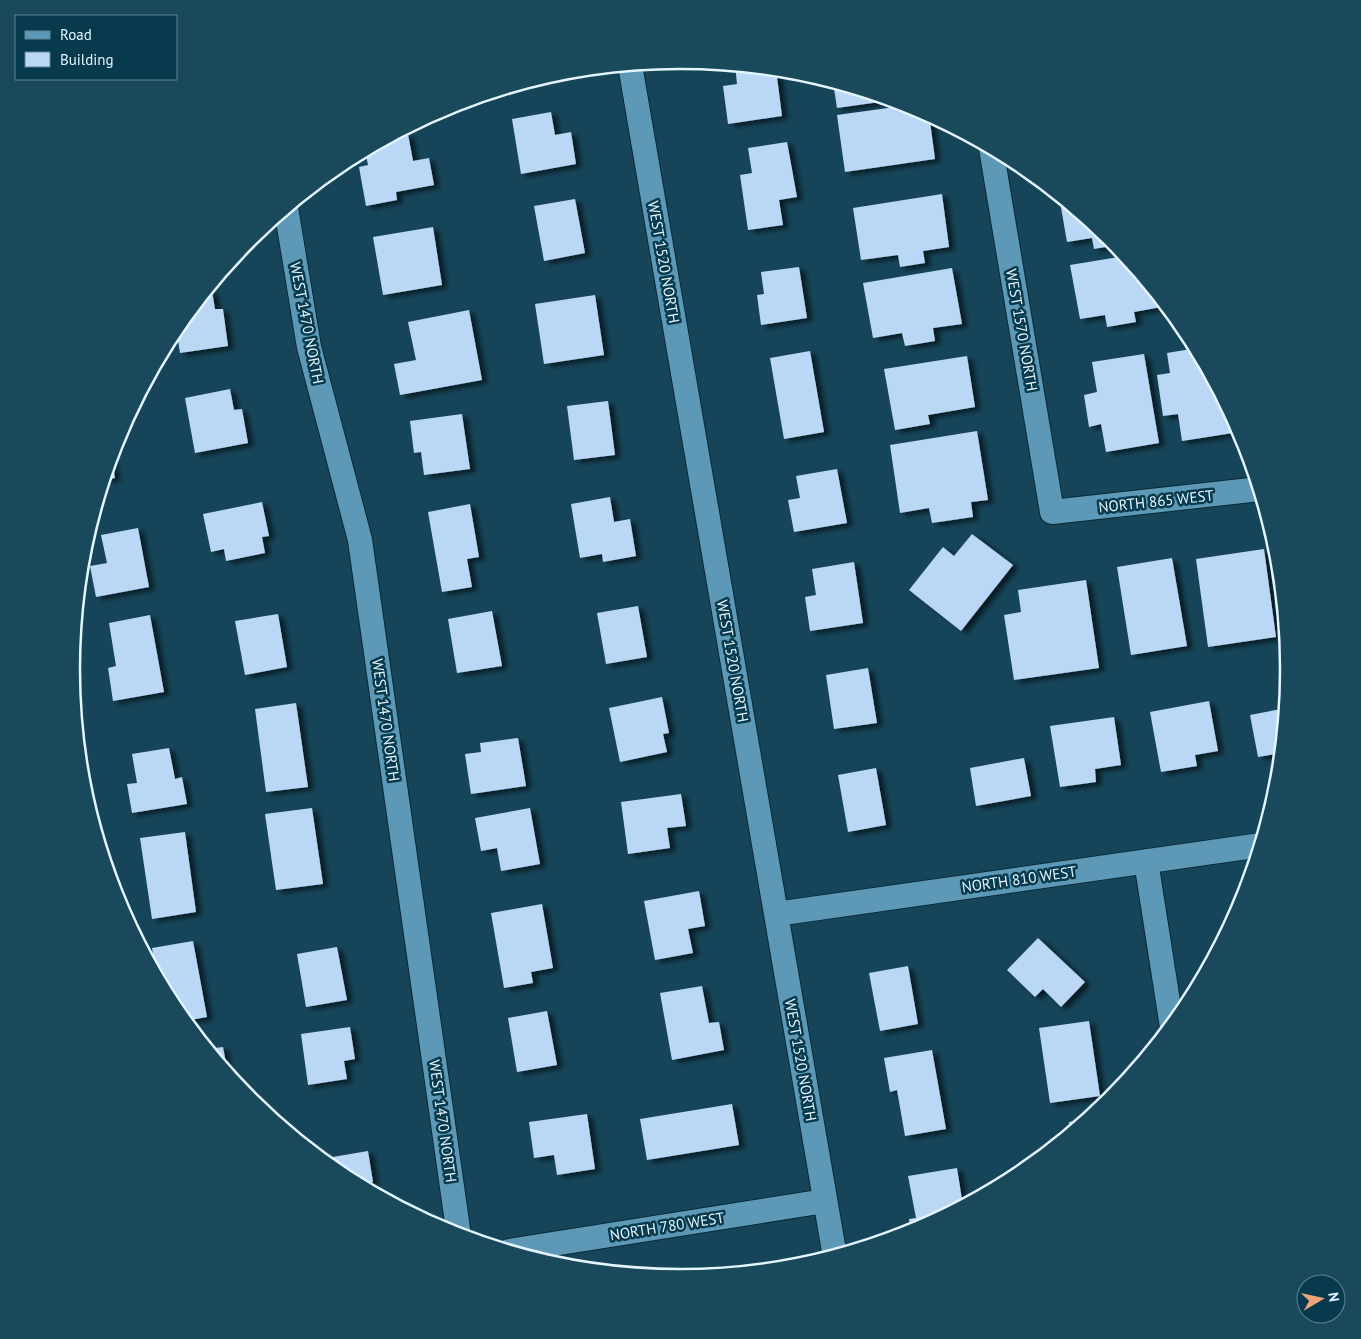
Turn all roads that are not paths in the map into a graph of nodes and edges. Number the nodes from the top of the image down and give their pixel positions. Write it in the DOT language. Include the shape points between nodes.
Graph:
graph roads {
  1 [pos="631,71"];
  2 [pos="992,156"];
  3 [pos="287,215"];
  4 [pos="1253,490"];
  5 [pos="1052,512"];
  6 [pos="1255,845"];
  7 [pos="1146,861"];
  8 [pos="776,914"];
  9 [pos="1170,1016"];
  10 [pos="825,1201"];
  11 [pos="458,1227"];
  12 [pos="522,1249"];
  13 [pos="833,1251"];
  1 -- 8 [label="street, WEST 1520 NORTH"];
  2 -- 5 [label="street, WEST 1570 NORTH"];
  3 -- 11 [label="street, WEST 1470 NORTH" via="309,347 360,540"];
  4 -- 5 [label="street, NORTH 865 WEST"];
  6 -- 7 [label="street, NORTH 810 WEST"];
  7 -- 8 [label="street, NORTH 810 WEST"];
  7 -- 9 [label="street"];
  8 -- 10 [label="street, WEST 1520 NORTH"];
  10 -- 12 [label="street, NORTH 780 WEST"];
  10 -- 13 [label="street, WEST 1520 NORTH"];
}
